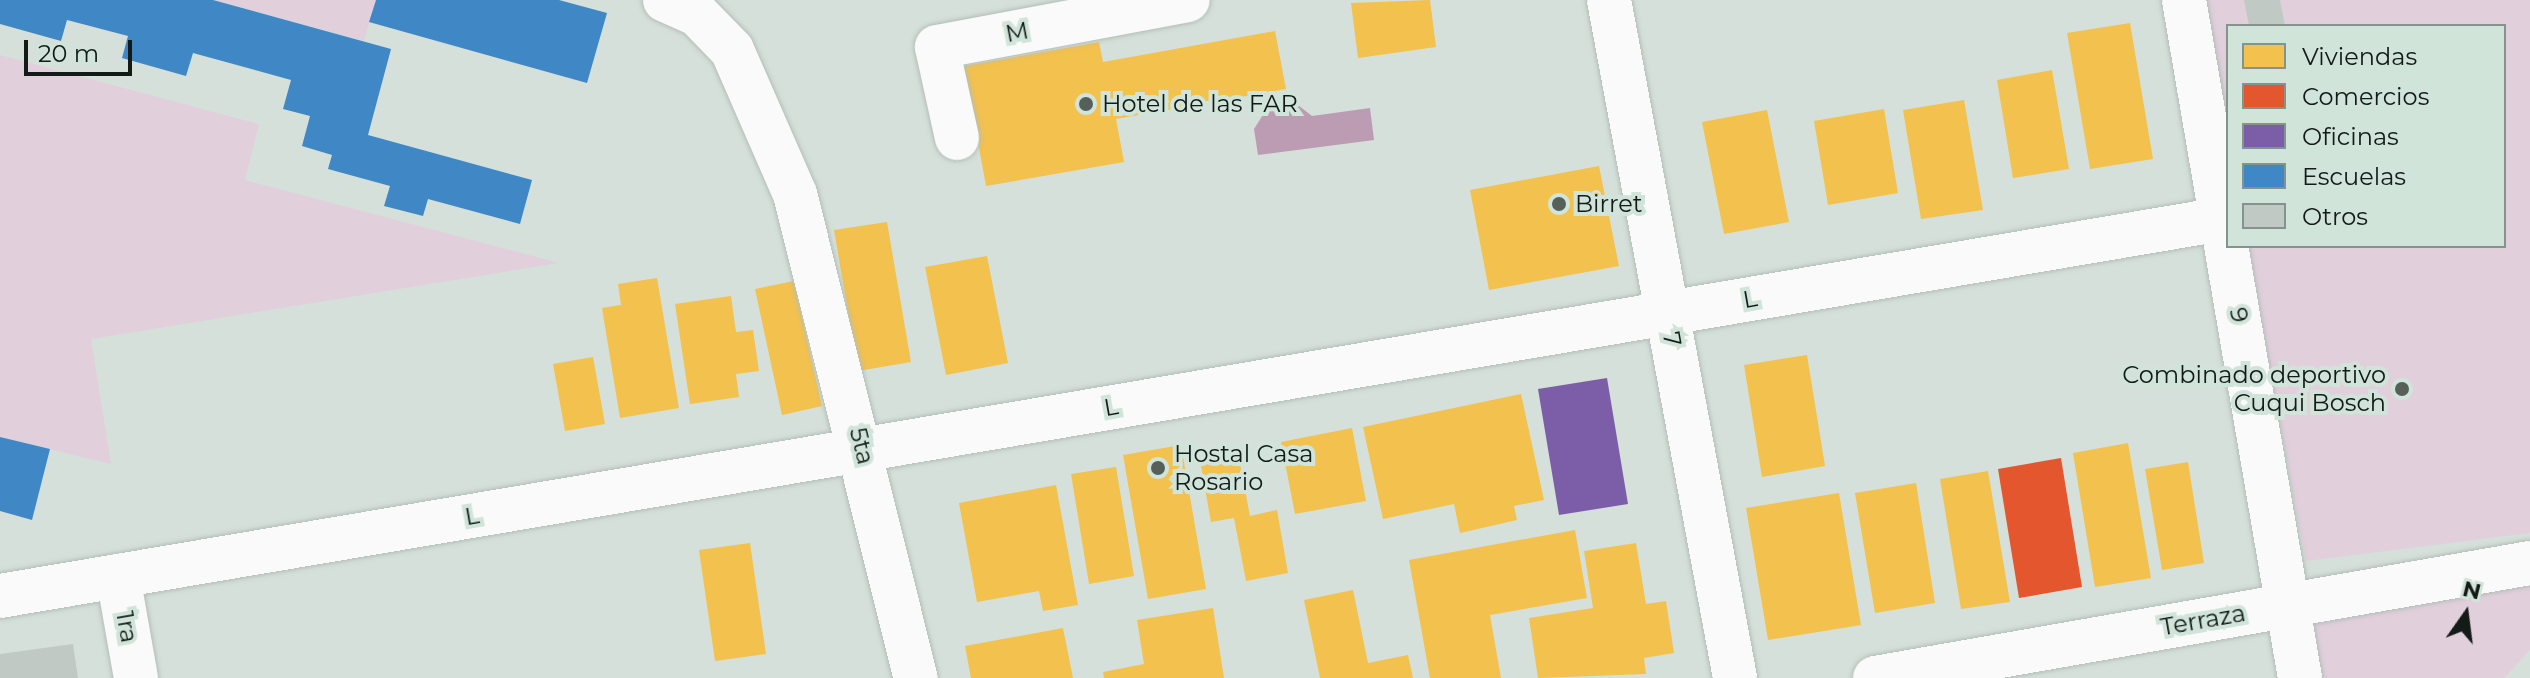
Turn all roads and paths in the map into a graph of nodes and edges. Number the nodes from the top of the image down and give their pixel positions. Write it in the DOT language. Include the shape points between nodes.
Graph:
graph roads {
  1 [pos="665,0"];
  2 [pos="1188,0"];
  3 [pos="1609,0"];
  4 [pos="2184,0"];
  5 [pos="957,138"];
  6 [pos="2222,219"];
  7 [pos="2226,242"];
  8 [pos="2227,248"];
  9 [pos="1667,313"];
  10 [pos="863,449"];
  11 [pos="2530,563"];
  12 [pos="118,576"];
  13 [pos="0,596"];
  14 [pos="2290,605"];
  15 [pos="136,678"];
  16 [pos="916,678"];
  17 [pos="1735,678"];
  18 [pos="1875,678"];
  19 [pos="2300,678"];
  1 -- 10 [label="street, 5ta" via="697,14 732,50 764,110 803,216"];
  2 -- 5 [label="street, M" via="937,47"];
  3 -- 9 [label="street, 7"];
  4 -- 6 [label="street, 9"];
  6 -- 7 [label="street, 9"];
  6 -- 9 [label="street, L"];
  8 -- 14 [label="street, 9"];
  9 -- 10 [label="street, L"];
  9 -- 17 [label="street, 7"];
  10 -- 12 [label="street, L"];
  10 -- 16 [label="street, 5ta"];
  11 -- 14 [label="street, Terraza"];
  12 -- 13 [label="street, L"];
  12 -- 15 [label="street, 1ra"];
  14 -- 18 [label="street, Terraza"];
  14 -- 19 [label="street, 9"];
}
